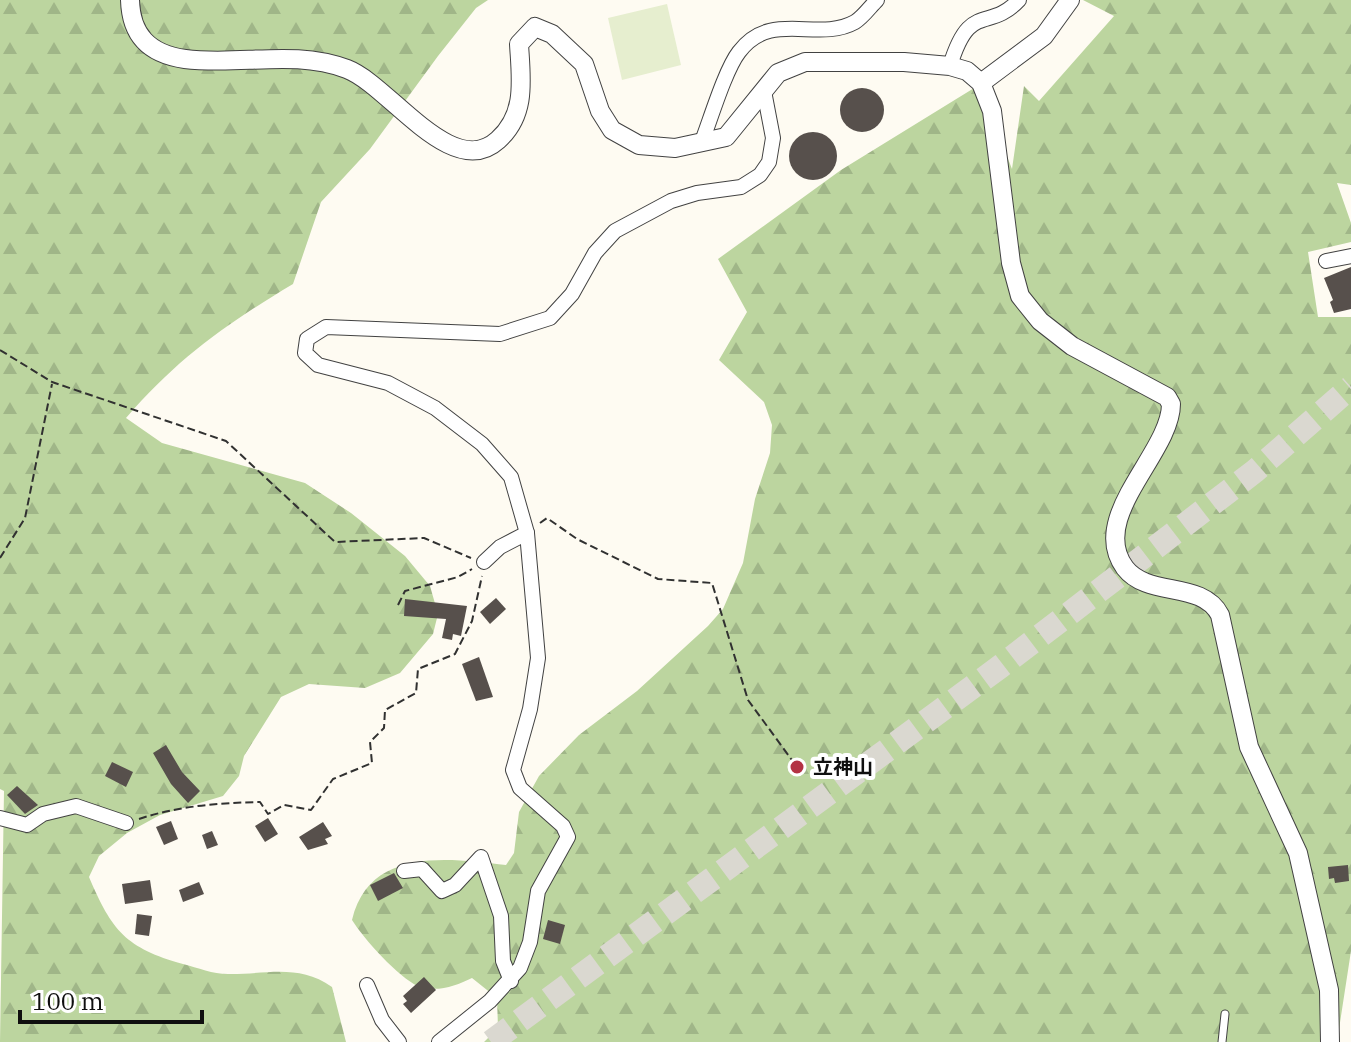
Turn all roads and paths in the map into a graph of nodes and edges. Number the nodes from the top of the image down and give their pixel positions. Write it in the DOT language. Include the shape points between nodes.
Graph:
graph roads {
  1 [pos="130,0"];
  2 [pos="877,0"];
  3 [pos="1019,0"];
  4 [pos="1070,0"];
  5 [pos="950,66"];
  6 [pos="981,83"];
  7 [pos="764,91"];
  8 [pos="701,144"];
  9 [pos="1351,256"];
  10 [pos="1326,261"];
  11 [pos="0,350"];
  12 [pos="52,382"];
  13 [pos="527,533"];
  14 [pos="0,558"];
  15 [pos="484,562"];
  16 [pos="398,605"];
  17 [pos="797,767"];
  18 [pos="0,818"];
  19 [pos="126,823"];
  20 [pos="404,871"];
  21 [pos="511,981"];
  22 [pos="367,985"];
  23 [pos="1225,1014"];
  24 [pos="399,1042"];
  25 [pos="439,1042"];
  26 [pos="1222,1042"];
  27 [pos="1330,1042"];
  1 -- 8 [label="street" via="135,30 154,50 196,61 299,57 347,69 370,81 439,140 477,152 492,145 513,122 522,97 519,44 535,27 544,29 584,64 612,130 639,145"];
  2 -- 8 [label="street" via="854,22 817,29 773,28 754,37 737,53"];
  3 -- 5 [label="street" via="1012,8 972,23 956,44"];
  4 -- 6 [label="street" via="1044,36"];
  5 -- 6 [label="street"];
  5 -- 7 [label="street" via="805,62 778,73"];
  6 -- 27 [label="street" via="992,111 1020,296 1040,321 1072,346 1167,397 1171,404 1166,431 1132,484 1121,515 1119,551 1135,576 1208,599 1220,615 1249,747 1298,853 1329,990"];
  7 -- 8 [label="street" via="726,137"];
  7 -- 13 [label="street" via="773,138 769,162 760,175 741,187 671,201 615,231 550,318 500,334 326,327 307,339 305,353 318,365 388,383 435,408 482,444 511,477"];
  9 -- 10 [label="street"];
  11 -- 12 [label="path"];
  12 -- 14 [label="path" via="25,518"];
  12 -- 15 [label="path" via="226,441 335,542 424,538"];
  13 -- 15 [label="street"];
  13 -- 17 [label="path" via="547,518 658,579 712,583 748,700"];
  13 -- 21 [label="street" via="538,658 513,770 520,788 563,826 568,837 538,891 530,942"];
  15 -- 16 [label="path" via="458,577 405,591"];
  15 -- 19 [label="path" via="472,621 455,654 418,669 416,693 385,710 384,728 370,742 372,763 333,779 311,810 284,805 268,814 260,802 175,807"];
  18 -- 19 [label="street" via="27,825 43,814 76,806"];
  20 -- 21 [label="street" via="422,869 442,891 455,885 481,857 501,916 503,961"];
  21 -- 25 [label="street"];
  22 -- 24 [label="street" via="382,1020"];
  23 -- 26 [label="lane"];
}
